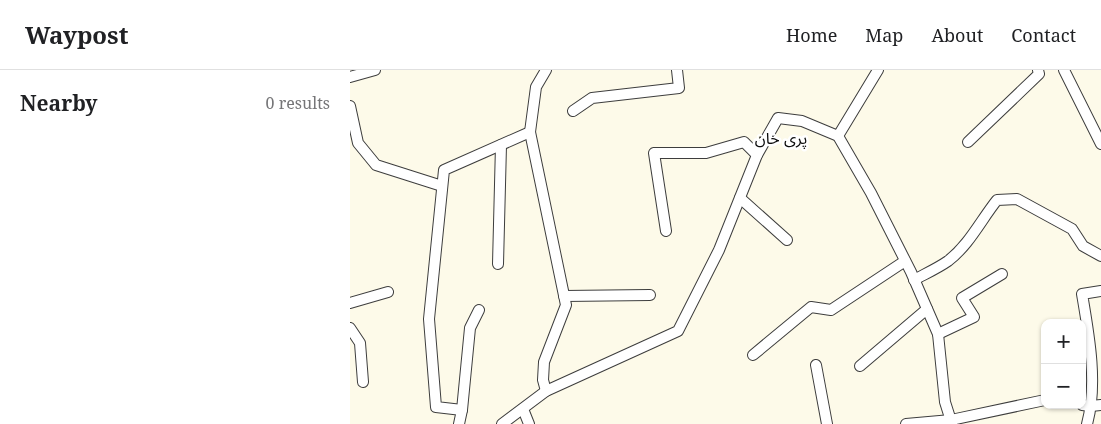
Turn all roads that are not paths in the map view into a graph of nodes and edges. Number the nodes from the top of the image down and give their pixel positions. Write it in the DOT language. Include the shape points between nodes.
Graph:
graph roads {
  1 [pos="375,70"];
  2 [pos="546,70"];
  3 [pos="677,70"];
  4 [pos="878,70"];
  5 [pos="1038,70"];
  6 [pos="1064,70"];
  7 [pos="350,77"];
  8 [pos="350,106"];
  9 [pos="573,111"];
  10 [pos="530,132"];
  11 [pos="838,136"];
  12 [pos="968,142"];
  13 [pos="1101,144"];
  14 [pos="501,145"];
  15 [pos="756,155"];
  16 [pos="442,186"];
  17 [pos="740,198"];
  18 [pos="666,231"];
  19 [pos="787,240"];
  20 [pos="1101,256"];
  21 [pos="905,261"];
  22 [pos="498,264"];
  23 [pos="1002,274"];
  24 [pos="914,280"];
  25 [pos="1101,291"];
  26 [pos="388,292"];
  27 [pos="650,295"];
  28 [pos="564,296"];
  29 [pos="350,303"];
  30 [pos="927,309"];
  31 [pos="480,310"];
  32 [pos="350,328"];
  33 [pos="938,334"];
  34 [pos="754,355"];
  35 [pos="816,365"];
  36 [pos="860,366"];
  37 [pos="363,382"];
  38 [pos="546,391"];
  39 [pos="1041,401"];
  40 [pos="1092,405"];
  41 [pos="523,409"];
  42 [pos="462,410"];
  43 [pos="951,422"];
  44 [pos="460,424"];
  45 [pos="502,424"];
  46 [pos="530,424"];
  47 [pos="827,424"];
  48 [pos="906,424"];
  49 [pos="1087,424"];
  1 -- 7 [label="street"];
  2 -- 10 [label="street" via="536,87"];
  3 -- 9 [label="street" via="680,88 592,98"];
  4 -- 11 [label="street"];
  5 -- 12 [label="street" via="1039,74"];
  6 -- 13 [label="street"];
  8 -- 16 [label="street" via="358,143 376,165"];
  10 -- 14 [label="street"];
  10 -- 28 [label="street"];
  11 -- 15 [label="street" via="802,121 778,118"];
  11 -- 21 [label="street"];
  14 -- 16 [label="street" via="444,170"];
  14 -- 22 [label="street"];
  15 -- 17 [label="street"];
  15 -- 18 [label="street" via="744,142 706,153 654,153"];
  16 -- 42 [label="street" via="429,319 436,407"];
  17 -- 19 [label="street"];
  17 -- 38 [label="street" via="719,250 678,331"];
  20 -- 24 [label="street" via="1083,246 1072,229 1017,199 997,200 969,240 948,261"];
  21 -- 24 [label="street"];
  21 -- 34 [label="street" via="831,310 811,307"];
  23 -- 33 [label="street" via="962,298 974,317"];
  24 -- 30 [label="street"];
  25 -- 40 [label="street" via="1082,294 1090,338"];
  26 -- 29 [label="street"];
  27 -- 28 [label="street"];
  28 -- 38 [label="street" via="566,305 544,362 542,380"];
  30 -- 33 [label="street"];
  30 -- 36 [label="street"];
  31 -- 42 [label="street" via="470,328"];
  32 -- 37 [label="street" via="360,343"];
  33 -- 43 [label="street" via="945,402"];
  35 -- 47 [label="street"];
  38 -- 41 [label="street"];
  39 -- 43 [label="street"];
  40 -- 49 [label="street"];
  41 -- 45 [label="street"];
  41 -- 46 [label="street"];
  42 -- 44 [label="street"];
  43 -- 48 [label="street"];
}
